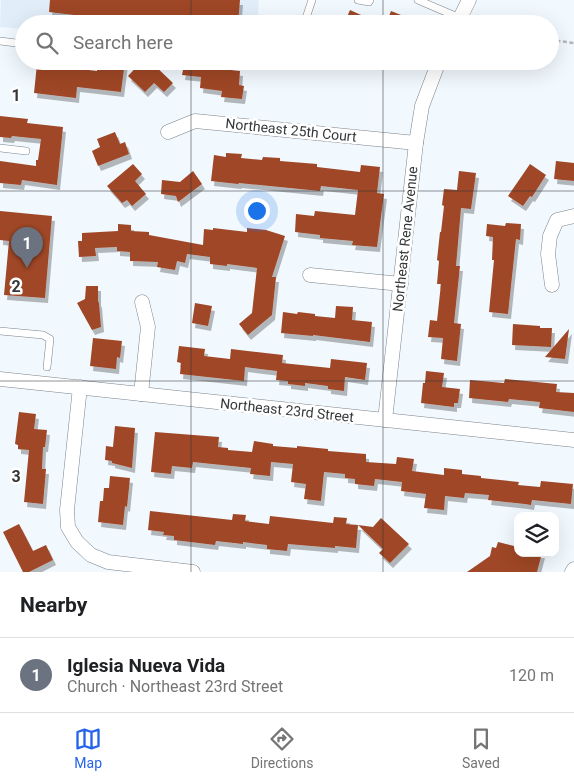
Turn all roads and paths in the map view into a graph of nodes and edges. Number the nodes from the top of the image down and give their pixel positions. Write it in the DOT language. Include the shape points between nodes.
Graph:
graph roads {
  1 [pos="312,0"];
  2 [pos="358,0"];
  3 [pos="370,0"];
  4 [pos="418,0"];
  5 [pos="469,0"];
  6 [pos="307,15"];
  7 [pos="447,15"];
  8 [pos="462,15"];
  9 [pos="0,41"];
  10 [pos="559,41"];
  11 [pos="574,42"];
  12 [pos="15,43"];
  13 [pos="436,70"];
  14 [pos="168,132"];
  15 [pos="416,143"];
  16 [pos="0,148"];
  17 [pos="26,151"];
  18 [pos="574,216"];
  19 [pos="310,275"];
  20 [pos="401,284"];
  21 [pos="552,285"];
  22 [pos="142,302"];
  23 [pos="0,331"];
  24 [pos="47,367"];
  25 [pos="0,379"];
  26 [pos="80,387"];
  27 [pos="141,394"];
  28 [pos="385,420"];
  29 [pos="574,440"];
  30 [pos="193,572"];
  1 -- 6 [label="lane"];
  2 -- 3 [label="lane"];
  4 -- 7 [label="lane"];
  5 -- 8 [label="street"];
  9 -- 12 [label="lane"];
  10 -- 11 [label="path"];
  13 -- 15 [label="street, Northeast Rene Avenue" via="422,106"];
  14 -- 15 [label="street, Northeast 25th Court" via="195,121"];
  15 -- 20 [label="street, Northeast Rene Avenue"];
  16 -- 17 [label="lane"];
  18 -- 21 [label="street" via="557,220 550,236 548,254"];
  19 -- 20 [label="street"];
  20 -- 28 [label="street, Northeast Rene Avenue"];
  22 -- 27 [label="street" via="148,327"];
  23 -- 24 [label="lane" via="43,335 50,339"];
  25 -- 26 [label="street, Northeast 23rd Street"];
  26 -- 27 [label="street, Northeast 23rd Street"];
  26 -- 30 [label="street" via="68,527 91,555 108,562"];
  27 -- 28 [label="street, Northeast 23rd Street"];
  28 -- 29 [label="street, Northeast 23rd Street"];
}
